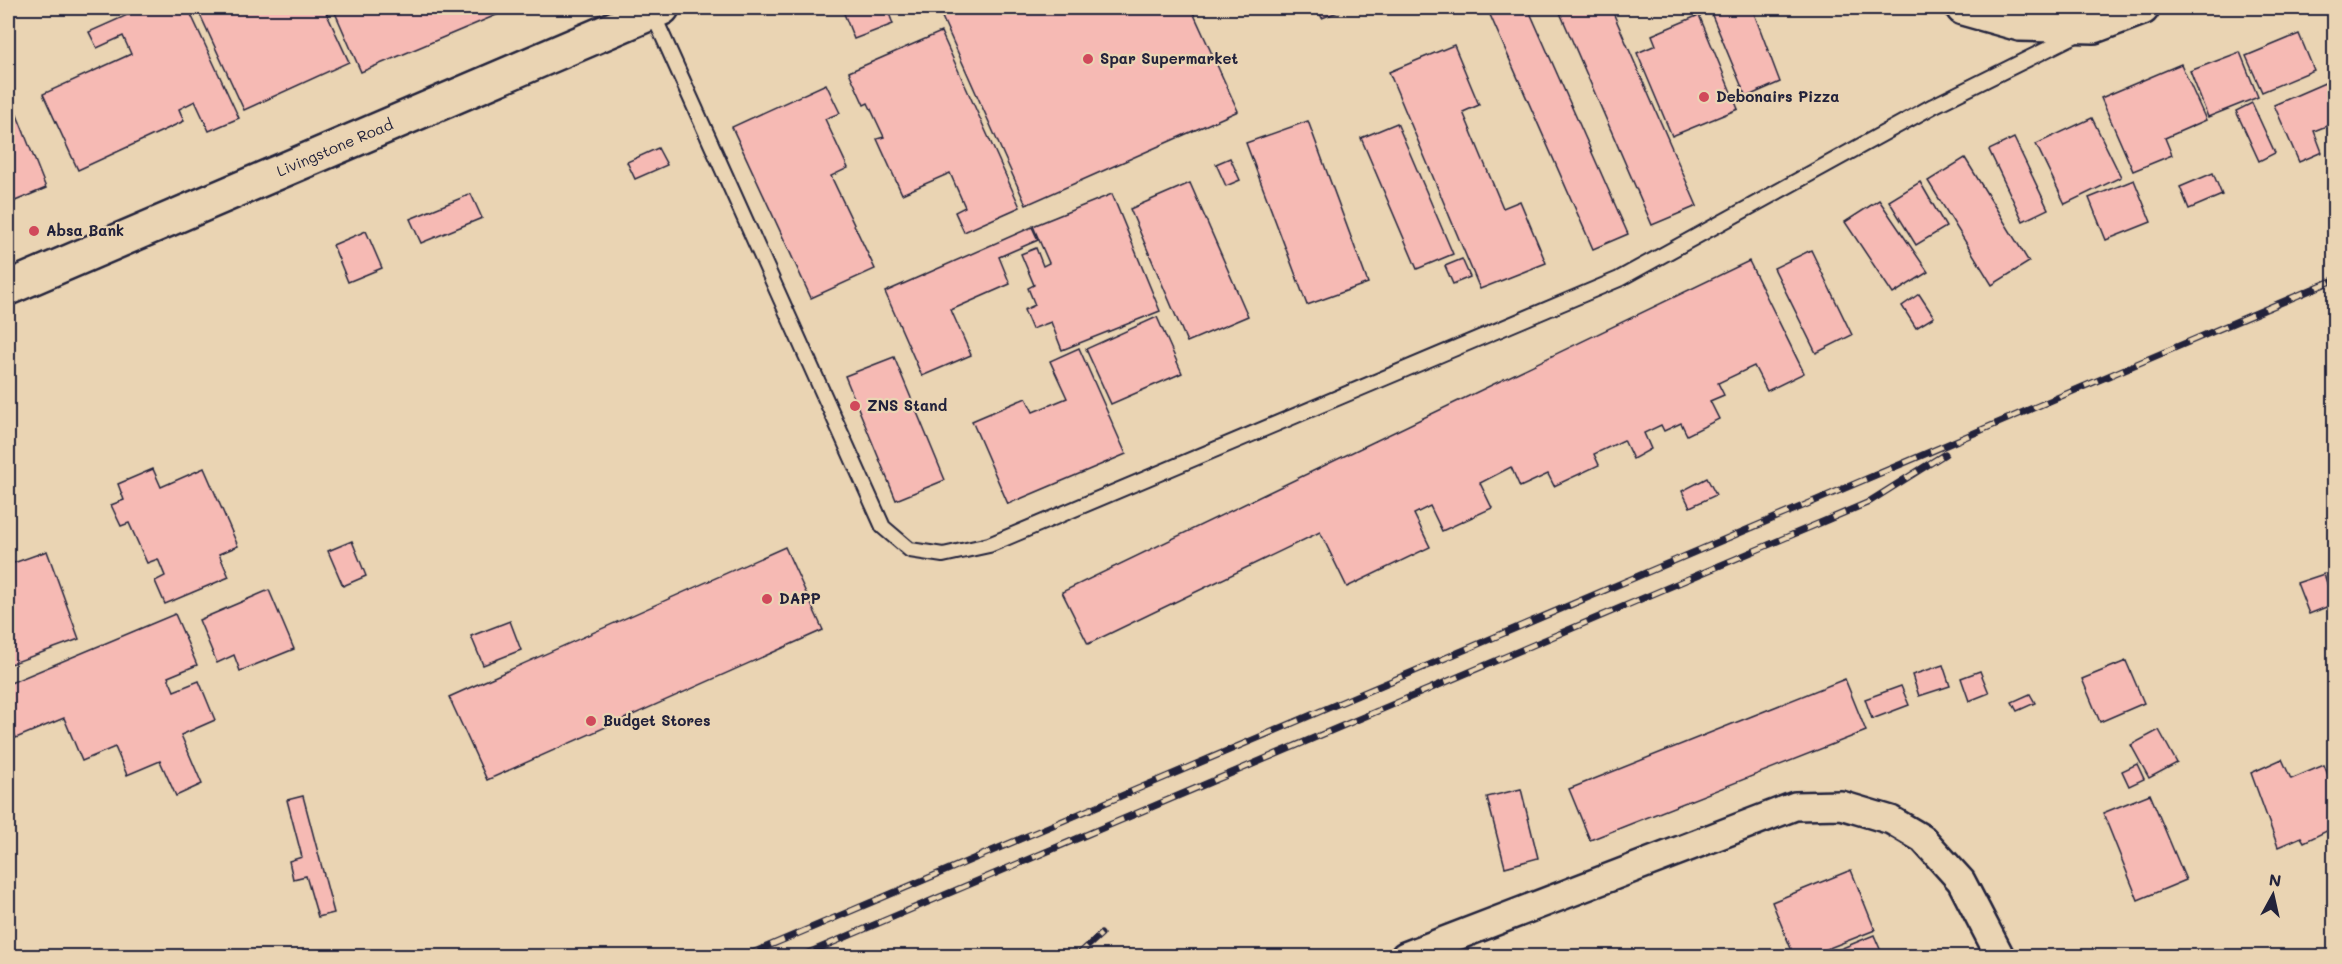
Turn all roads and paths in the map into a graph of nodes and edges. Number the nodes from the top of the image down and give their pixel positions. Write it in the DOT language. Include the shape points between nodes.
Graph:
graph roads {
  1 [pos="1964,8"];
  2 [pos="2142,8"];
  3 [pos="657,10"];
  4 [pos="2094,26"];
  5 [pos="8,288"];
  6 [pos="1405,957"];
  7 [pos="2000,957"];
  1 -- 4 [label="highway" via="2020,24"];
  2 -- 4 [label="highway"];
  3 -- 4 [label="lane" via="883,527 910,550 943,555 989,545 1619,279 1933,106"];
  3 -- 5 [label="highway, Livingstone Road"];
  6 -- 7 [label="street" via="1796,806 1841,805 1891,820 1923,839 1961,881"];
}
